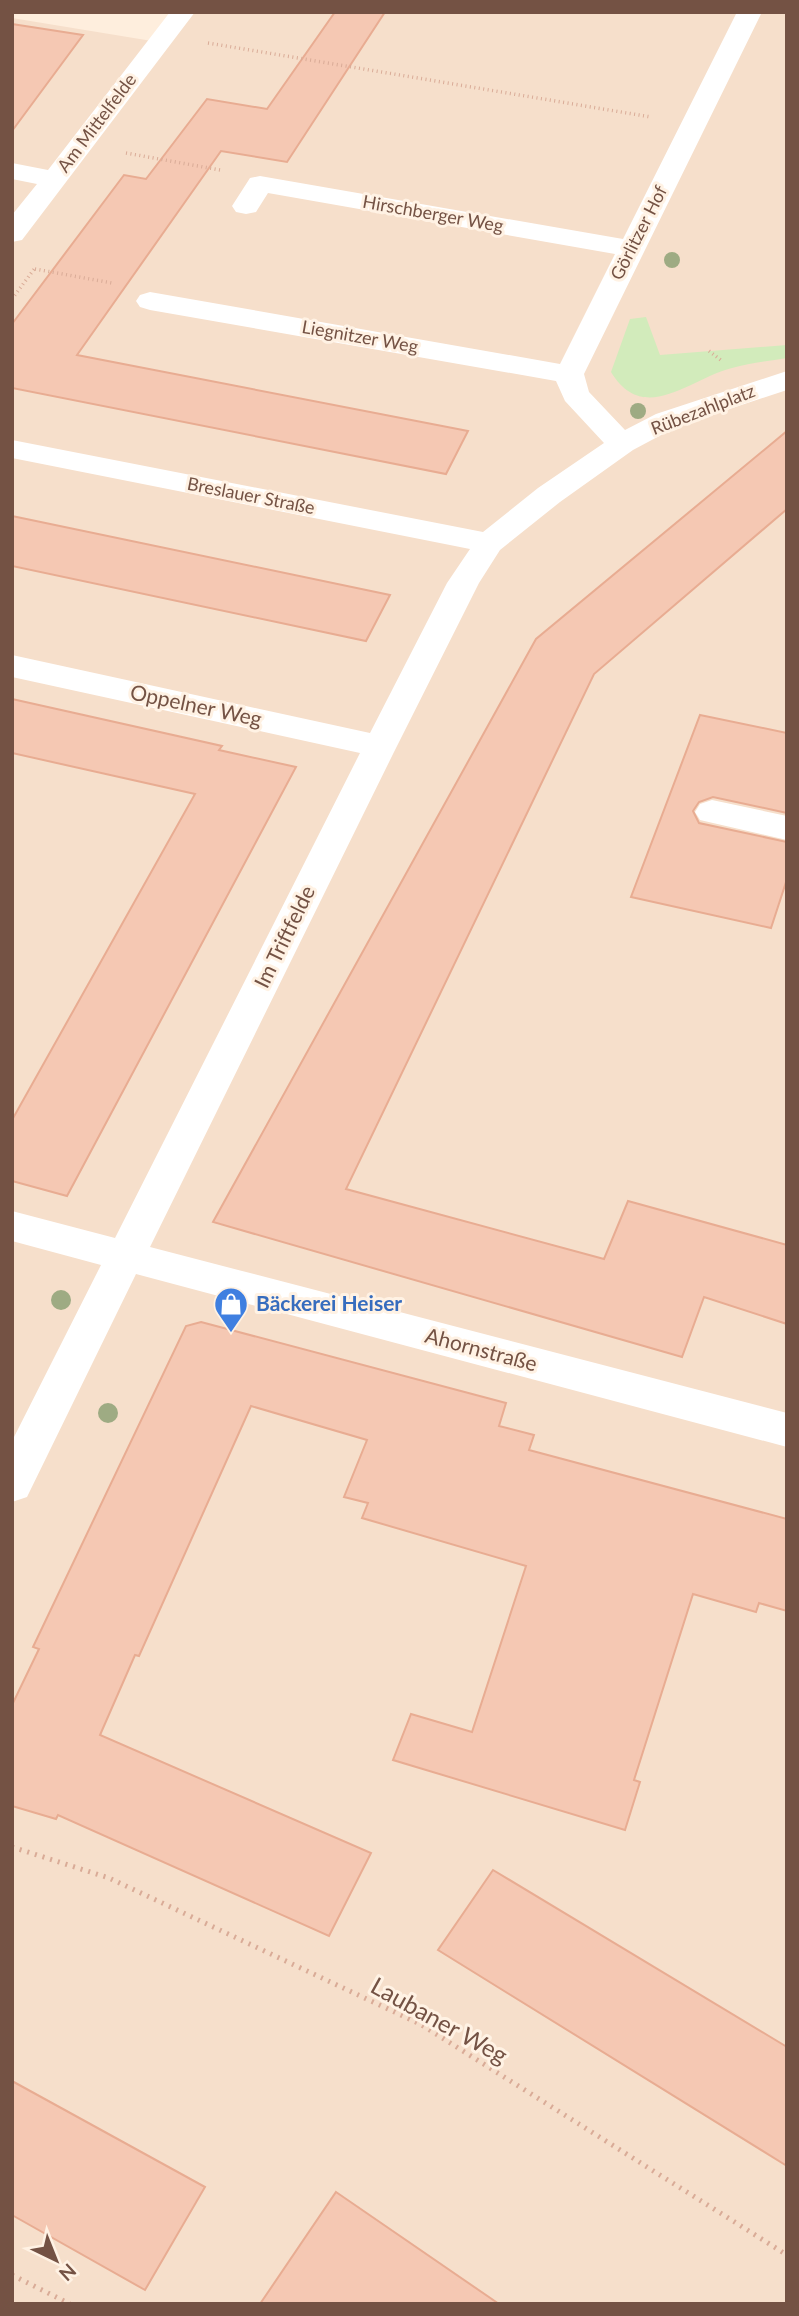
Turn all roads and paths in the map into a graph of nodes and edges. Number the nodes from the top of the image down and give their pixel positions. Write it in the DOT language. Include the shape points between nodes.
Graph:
graph roads {
  1 [pos="152,12"];
  2 [pos="750,12"];
  3 [pos="181,15"];
  4 [pos="202,42"];
  5 [pos="694,125"];
  6 [pos="121,152"];
  7 [pos="12,171"];
  8 [pos="55,179"];
  9 [pos="253,195"];
  10 [pos="12,234"];
  11 [pos="631,249"];
  12 [pos="35,268"];
  13 [pos="150,300"];
  14 [pos="569,374"];
  15 [pos="787,380"];
  16 [pos="622,444"];
  17 [pos="12,449"];
  18 [pos="489,543"];
  19 [pos="12,666"];
  20 [pos="380,746"];
  21 [pos="712,812"];
  22 [pos="787,828"];
  23 [pos="12,1226"];
  24 [pos="125,1256"];
  25 [pos="787,1430"];
  26 [pos="12,1483"];
  27 [pos="12,1847"];
  28 [pos="787,2255"];
  29 [pos="12,2275"];
  30 [pos="70,2304"];
  1 -- 3 [label="street"];
  2 -- 5 [label="street, Görlitzer Hof"];
  3 -- 8 [label="street, Am Mittelfelde"];
  4 -- 5 [label="path"];
  5 -- 11 [label="street, Görlitzer Hof"];
  6 -- 9 [label="path" via="243,174"];
  7 -- 8 [label="street"];
  8 -- 10 [label="street, Am Mittelfelde"];
  9 -- 11 [label="street, Hirschberger Weg"];
  11 -- 14 [label="street, Görlitzer Hof"];
  12 -- 13 [label="path" via="144,289"];
  13 -- 14 [label="street, Liegnitzer Weg"];
  14 -- 16 [label="street" via="575,395"];
  15 -- 16 [label="street, Rübezahlplatz" via="667,420"];
  16 -- 18 [label="street, Im Triftfelde"];
  17 -- 18 [label="street, Breslauer Straße"];
  18 -- 20 [label="street, Im Triftfelde" via="463,583"];
  19 -- 20 [label="street, Oppelner Weg"];
  20 -- 24 [label="street, Im Triftfelde"];
  21 -- 22 [label="street"];
  23 -- 24 [label="street, Ahornstraße"];
  24 -- 25 [label="street, Ahornstraße"];
  24 -- 26 [label="street, Im Triftfelde"];
  27 -- 28 [label="path, Laubaner Weg" via="109,1878 420,2024"];
  29 -- 30 [label="path"];
}
